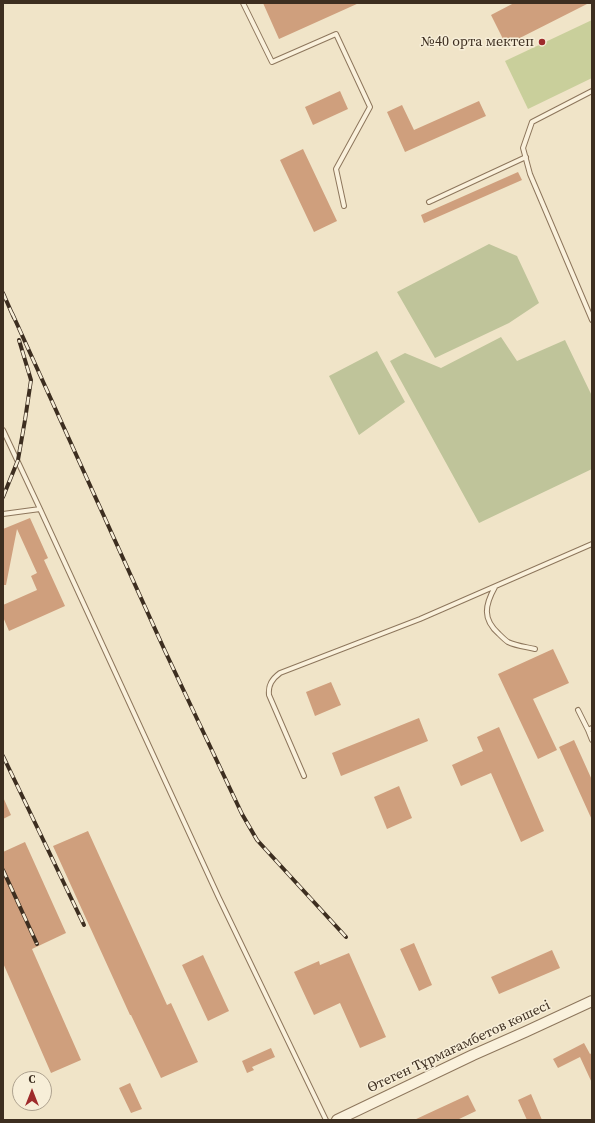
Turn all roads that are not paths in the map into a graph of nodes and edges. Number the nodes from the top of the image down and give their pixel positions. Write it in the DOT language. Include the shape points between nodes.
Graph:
graph roads {
  1 [pos="243,3"];
  2 [pos="592,91"];
  3 [pos="526,157"];
  4 [pos="429,202"];
  5 [pos="344,206"];
  6 [pos="592,320"];
  7 [pos="3,430"];
  8 [pos="40,509"];
  9 [pos="3,514"];
  10 [pos="592,544"];
  11 [pos="495,587"];
  12 [pos="535,649"];
  13 [pos="578,710"];
  14 [pos="590,729"];
  15 [pos="592,740"];
  16 [pos="304,776"];
  17 [pos="592,1001"];
  18 [pos="326,1120"];
  19 [pos="337,1120"];
  1 -- 5 [label="lane" via="272,62 336,34 370,107 336,169"];
  2 -- 3 [label="lane" via="532,122 523,148"];
  3 -- 4 [label="lane"];
  3 -- 6 [label="lane" via="530,174"];
  7 -- 8 [label="lane"];
  8 -- 9 [label="lane"];
  8 -- 18 [label="lane" via="219,898"];
  10 -- 11 [label="lane"];
  11 -- 12 [label="lane" via="486,608 494,630 507,642"];
  11 -- 16 [label="lane" via="276,676 271,682 269,695"];
  13 -- 14 [label="lane"];
  14 -- 15 [label="lane"];
  17 -- 19 [label="street, Өтеген Тұрмағамбетов көшесі"];
}
